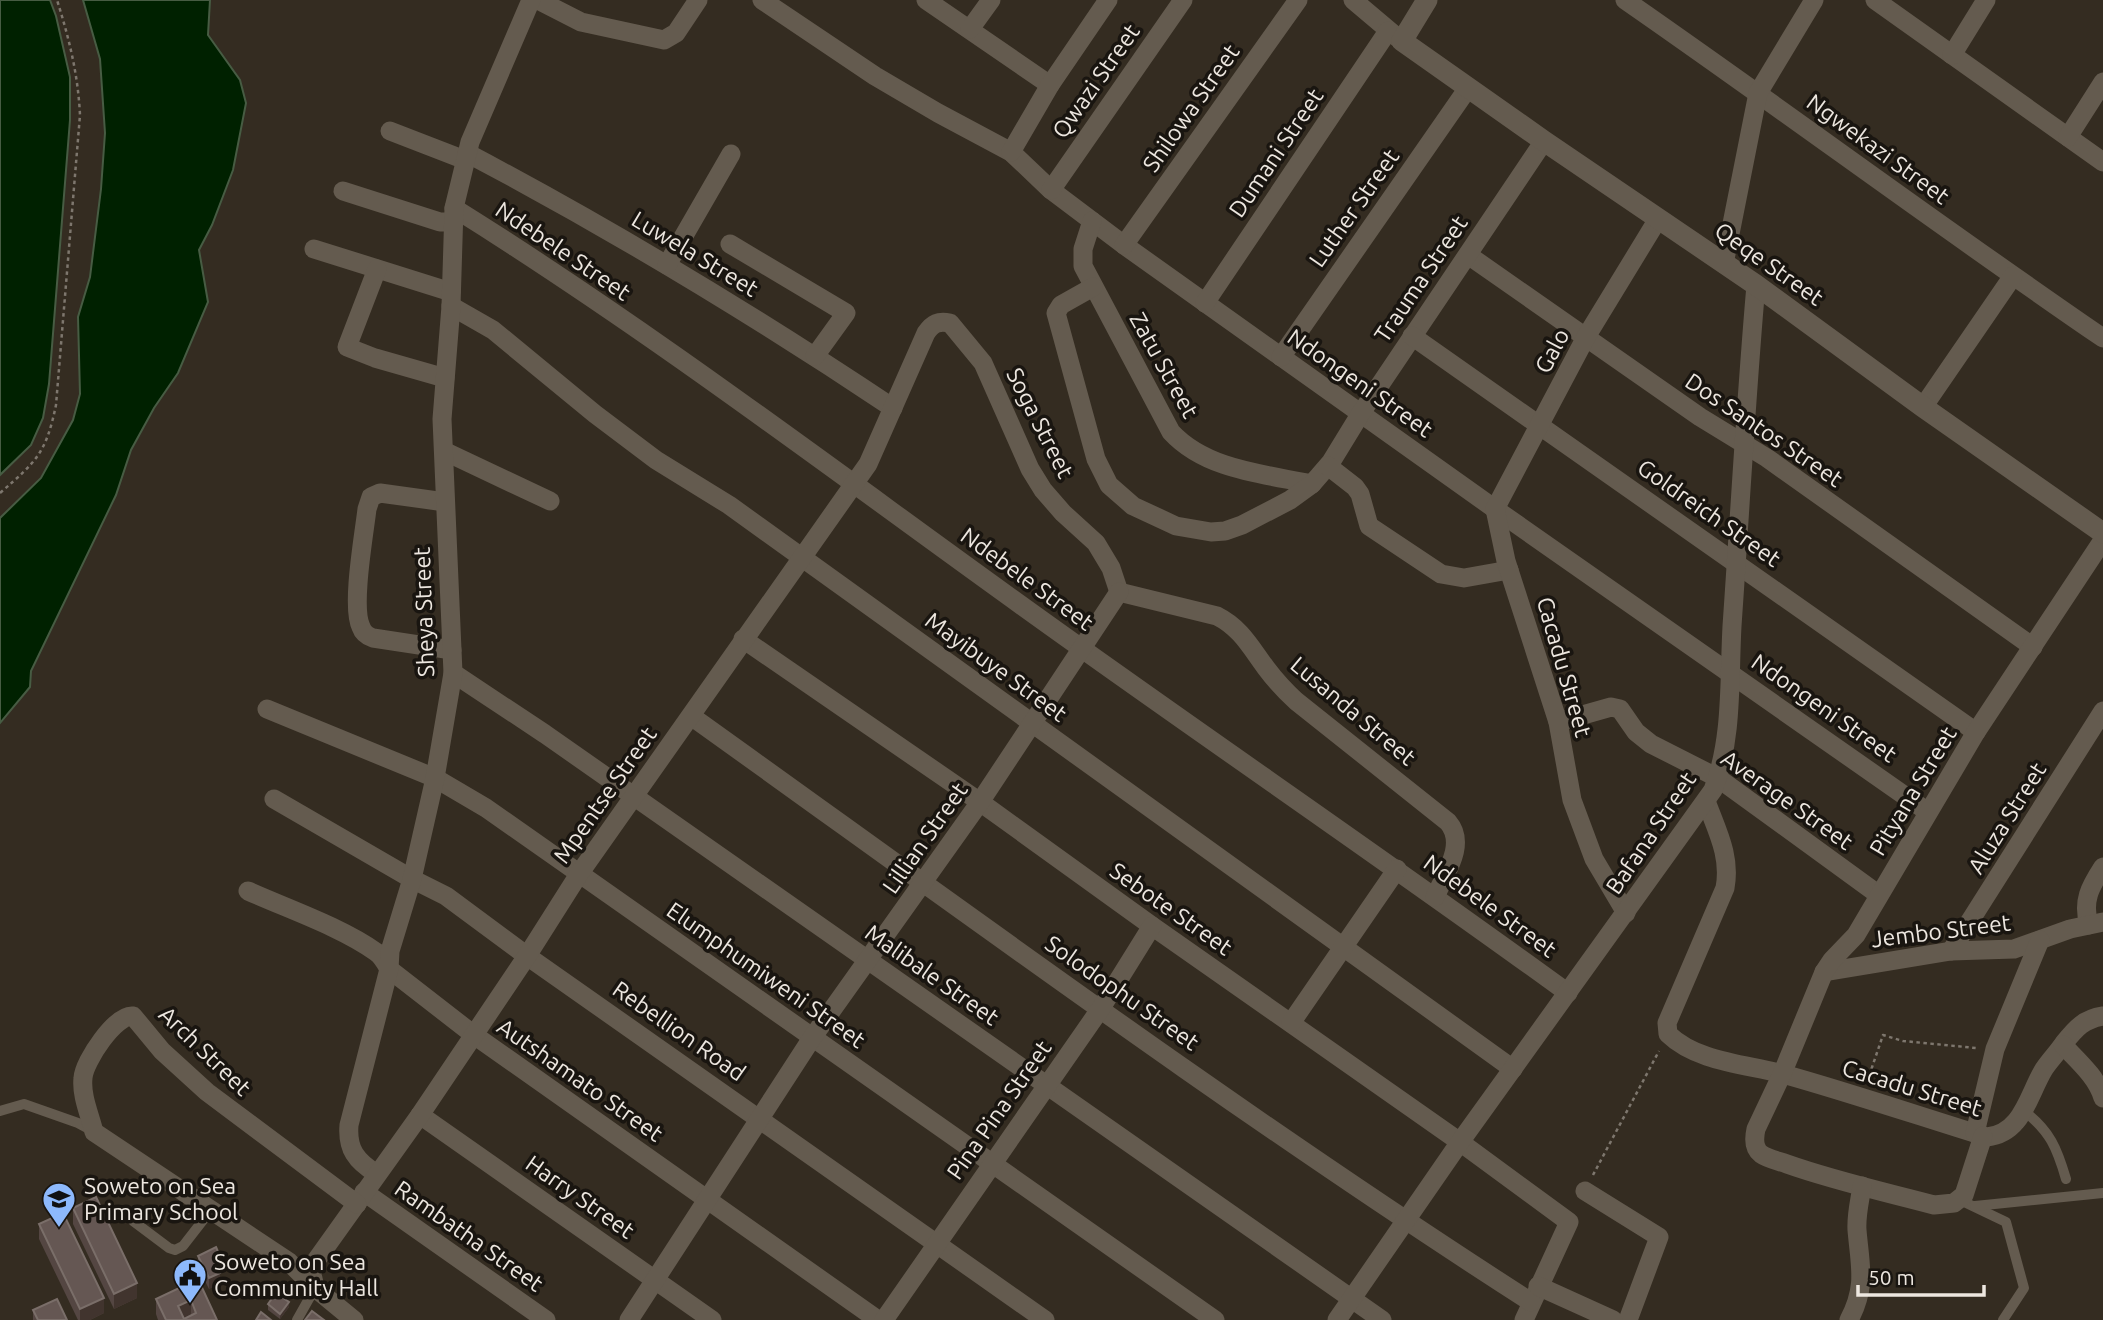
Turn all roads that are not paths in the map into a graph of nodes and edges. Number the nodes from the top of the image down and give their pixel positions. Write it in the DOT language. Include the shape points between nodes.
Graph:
graph roads {
  1 [pos="531,0"];
  2 [pos="538,0"];
  3 [pos="698,0"];
  4 [pos="762,0"];
  5 [pos="926,0"];
  6 [pos="990,0"];
  7 [pos="1108,0"];
  8 [pos="1182,0"];
  9 [pos="1298,0"];
  10 [pos="1353,0"];
  11 [pos="1427,0"];
  12 [pos="1625,0"];
  13 [pos="1814,0"];
  14 [pos="1875,0"];
  15 [pos="1986,0"];
  16 [pos="970,29"];
  17 [pos="1395,36"];
  18 [pos="1952,55"];
  19 [pos="2103,82"];
  20 [pos="1050,85"];
  21 [pos="1468,88"];
  22 [pos="1758,93"];
  23 [pos="390,131"];
  24 [pos="2068,137"];
  25 [pos="1544,141"];
  26 [pos="1011,152"];
  27 [pos="731,155"];
  28 [pos="466,157"];
  29 [pos="2103,162"];
  30 [pos="1051,190"];
  31 [pos="343,191"];
  32 [pos="454,215"];
  33 [pos="1658,219"];
  34 [pos="1092,221"];
  35 [pos="730,244"];
  36 [pos="1124,245"];
  37 [pos="314,249"];
  38 [pos="1468,255"];
  39 [pos="1724,264"];
  40 [pos="667,265"];
  41 [pos="377,269"];
  42 [pos="2013,276"];
  43 [pos="1756,285"];
  44 [pos="1093,287"];
  45 [pos="451,299"];
  46 [pos="1205,303"];
  47 [pos="932,324"];
  48 [pos="1412,336"];
  49 [pos="1586,337"];
  50 [pos="2103,338"];
  51 [pos="815,356"];
  52 [pos="1281,357"];
  53 [pos="445,378"];
  54 [pos="1923,407"];
  55 [pos="893,408"];
  56 [pos="1361,413"];
  57 [pos="1540,425"];
  58 [pos="1744,442"];
  59 [pos="444,451"];
  60 [pos="1328,466"];
  61 [pos="1312,484"];
  62 [pos="854,485"];
  63 [pos="550,501"];
  64 [pos="445,502"];
  65 [pos="1495,509"];
  66 [pos="2103,533"];
  67 [pos="2103,540"];
  68 [pos="802,557"];
  69 [pos="1736,562"];
  70 [pos="1509,570"];
  71 [pos="1119,592"];
  72 [pos="743,639"];
  73 [pos="2033,647"];
  74 [pos="452,650"];
  75 [pos="1083,650"];
  76 [pos="1729,671"];
  77 [pos="453,673"];
  78 [pos="267,709"];
  79 [pos="2103,711"];
  80 [pos="691,716"];
  81 [pos="1032,722"];
  82 [pos="1558,722"];
  83 [pos="1976,732"];
  84 [pos="435,778"];
  85 [pos="1718,778"];
  86 [pos="634,797"];
  87 [pos="274,799"];
  88 [pos="1706,801"];
  89 [pos="980,802"];
  90 [pos="1928,812"];
  91 [pos="2103,867"];
  92 [pos="1397,869"];
  93 [pos="579,874"];
  94 [pos="412,878"];
  95 [pos="924,883"];
  96 [pos="248,891"];
  97 [pos="1880,895"];
  98 [pos="1435,897"];
  99 [pos="1626,912"];
  100 [pos="2096,923"];
  101 [pos="1152,926"];
  102 [pos="2040,940"];
  103 [pos="1343,945"];
  104 [pos="1951,951"];
  105 [pos="527,956"];
  106 [pos="867,960"];
  107 [pos="389,969"];
  108 [pos="1824,972"];
  109 [pos="1568,993"];
  110 [pos="1101,1008"];
  111 [pos="2098,1017"];
  112 [pos="1291,1023"];
  113 [pos="474,1035"];
  114 [pos="812,1038"];
  115 [pos="2063,1045"];
  116 [pos="1513,1069"];
  117 [pos="1782,1074"];
  118 [pos="1047,1085"];
  119 [pos="2103,1098"];
  120 [pos="0,1111"];
  121 [pos="2024,1111"];
  122 [pos="420,1115"];
  123 [pos="760,1117"];
  124 [pos="94,1132"];
  125 [pos="1979,1135"];
  126 [pos="1460,1142"];
  127 [pos="992,1164"];
  128 [pos="377,1174"];
  129 [pos="2066,1179"];
  130 [pos="1862,1186"];
  131 [pos="1585,1191"];
  132 [pos="2103,1193"];
  133 [pos="360,1198"];
  134 [pos="706,1200"];
  135 [pos="1966,1203"];
  136 [pos="211,1210"];
  137 [pos="134,1221"];
  138 [pos="1405,1221"];
  139 [pos="935,1243"];
  140 [pos="656,1280"];
  141 [pos="315,1288"];
  142 [pos="1352,1299"];
  143 [pos="1531,1303"];
  144 [pos="297,1320"];
  145 [pos="355,1320"];
  146 [pos="545,1320"];
  147 [pos="629,1320"];
  148 [pos="712,1320"];
  149 [pos="878,1320"];
  150 [pos="884,1320"];
  151 [pos="1045,1320"];
  152 [pos="1215,1320"];
  153 [pos="1337,1320"];
  154 [pos="1382,1320"];
  155 [pos="1613,1320"];
  156 [pos="1628,1320"];
  157 [pos="1849,1320"];
  158 [pos="2003,1320"];
  1 -- 28 [label="street"];
  2 -- 3 [label="street" via="581,22 664,40 677,33"];
  4 -- 26 [label="street, Ndongeni Street" via="875,76"];
  5 -- 16 [label="street"];
  6 -- 16 [label="street"];
  7 -- 20 [label="street"];
  8 -- 30 [label="street, Qwazi Street"];
  9 -- 36 [label="street, Shilowa Street"];
  10 -- 17 [label="street"];
  11 -- 17 [label="street"];
  12 -- 22 [label="street, Ngwekazi Street"];
  13 -- 22 [label="street"];
  14 -- 18 [label="street"];
  15 -- 18 [label="street"];
  16 -- 20 [label="street"];
  17 -- 21 [label="street, Qeqe Street"];
  17 -- 46 [label="street, Dumani Street"];
  18 -- 24 [label="street"];
  19 -- 24 [label="street"];
  20 -- 26 [label="street"];
  21 -- 25 [label="street, Qeqe Street"];
  21 -- 52 [label="street, Luther Street"];
  22 -- 39 [label="street"];
  22 -- 42 [label="street, Ngwekazi Street"];
  23 -- 28 [label="street, Luwela Street"];
  24 -- 29 [label="street"];
  25 -- 33 [label="street, Qeqe Street"];
  25 -- 38 [label="street, Trauma Street"];
  26 -- 30 [label="street, Ndongeni Street"];
  27 -- 40 [label="street"];
  28 -- 32 [label="street, Sheya Street"];
  28 -- 40 [label="street, Luwela Street" via="553,199"];
  30 -- 34 [label="street, Ndongeni Street"];
  31 -- 32 [label="street" via="440,222"];
  32 -- 45 [label="street, Sheya Street"];
  32 -- 62 [label="street, Ndebele Street" via="743,401"];
  33 -- 39 [label="street, Qeqe Street"];
  33 -- 49 [label="street, Galo"];
  34 -- 36 [label="street, Ndongeni Street"];
  34 -- 44 [label="street, Zatu Street" via="1082,257"];
  35 -- 51 [label="street" via="846,313"];
  36 -- 46 [label="street, Ndongeni Street"];
  37 -- 41 [label="street, Mayibuye Street"];
  38 -- 48 [label="street, Trauma Street"];
  38 -- 49 [label="street, Dos Santos Street"];
  39 -- 43 [label="street, Qeqe Street"];
  40 -- 51 [label="street, Luwela Street"];
  41 -- 45 [label="street, Mayibuye Street"];
  41 -- 53 [label="street" via="347,346"];
  42 -- 50 [label="street, Ngwekazi Street"];
  42 -- 54 [label="street"];
  43 -- 54 [label="street, Qeqe Street"];
  43 -- 58 [label="street, Bafana Street"];
  44 -- 61 [label="street, Zatu Street" via="1164,421 1180,441 1228,466"];
  44 -- 61 [label="street, Trauma Street" via="1058,308 1057,318 1096,459 1118,495 1176,526 1210,532 1242,525"];
  45 -- 53 [label="street, Sheya Street"];
  45 -- 68 [label="street, Mayibuye Street" via="656,460"];
  46 -- 52 [label="street, Ndongeni Street"];
  47 -- 55 [label="street, Mpentse Street"];
  47 -- 71 [label="street, Soga Street" via="950,323 983,363 1037,480 1063,513 1096,543"];
  48 -- 56 [label="street, Trauma Street"];
  48 -- 57 [label="street, Goldreich Street"];
  49 -- 57 [label="street, Galo"];
  49 -- 58 [label="street, Dos Santos Street" via="1700,417"];
  51 -- 55 [label="street, Luwela Street"];
  52 -- 56 [label="street, Ndongeni Street"];
  53 -- 59 [label="street, Sheya Street"];
  54 -- 66 [label="street, Qeqe Street"];
  55 -- 62 [label="street, Mpentse Street" via="873,457"];
  56 -- 60 [label="street, Trauma Street"];
  56 -- 65 [label="street, Ndongeni Street"];
  57 -- 65 [label="street, Galo"];
  57 -- 69 [label="street, Goldreich Street"];
  58 -- 69 [label="street, Bafana Street"];
  58 -- 73 [label="street, Dos Santos Street"];
  59 -- 63 [label="street"];
  59 -- 64 [label="street, Sheya Street"];
  60 -- 61 [label="street, Trauma Street"];
  60 -- 70 [label="street" via="1360,494 1369,526 1441,574 1464,578"];
  62 -- 68 [label="street, Mpentse Street"];
  62 -- 75 [label="street, Ndebele Street"];
  64 -- 74 [label="street, Sheya Street"];
  64 -- 74 [label="street" via="380,493 371,497 357,604 366,635"];
  65 -- 70 [label="street, Cacadu Street"];
  65 -- 76 [label="street, Ndongeni Street"];
  67 -- 73 [label="street, Pityana Street"];
  68 -- 72 [label="street, Mpentse Street"];
  68 -- 81 [label="street, Mayibuye Street"];
  69 -- 76 [label="street, Bafana Street"];
  69 -- 83 [label="street, Goldreich Street"];
  70 -- 82 [label="street, Cacadu Street"];
  71 -- 75 [label="street, Lillian Street"];
  71 -- 98 [label="street, Lusanda Street" via="1229,622 1296,701 1448,822 1457,845"];
  72 -- 80 [label="street, Mpentse Street"];
  72 -- 89 [label="street, Sebote Street"];
  73 -- 83 [label="street, Pityana Street"];
  74 -- 77 [label="street, Sheya Street"];
  75 -- 81 [label="street, Lillian Street"];
  75 -- 92 [label="street, Ndebele Street"];
  76 -- 85 [label="street, Bafana Street" via="1727,728"];
  76 -- 90 [label="street, Ndongeni Street"];
  77 -- 84 [label="street, Sheya Street"];
  77 -- 86 [label="street, Malibale Street"];
  78 -- 84 [label="street, Elumphumiweni Street"];
  79 -- 104 [label="street, Aluza Street"];
  80 -- 86 [label="street, Mpentse Street"];
  80 -- 95 [label="street, Solodophu Street"];
  81 -- 89 [label="street, Lillian Street"];
  81 -- 103 [label="street, Mayibuye Street"];
  82 -- 85 [label="street, Average Street" via="1616,707 1651,744"];
  82 -- 99 [label="street, Cacadu Street" via="1572,800 1594,859"];
  83 -- 90 [label="street, Pityana Street"];
  84 -- 93 [label="street, Elumphumiweni Street"];
  84 -- 94 [label="street, Sheya Street"];
  85 -- 88 [label="street, Bafana Street"];
  85 -- 97 [label="street, Average Street"];
  86 -- 93 [label="street, Mpentse Street"];
  86 -- 106 [label="street, Malibale Street"];
  87 -- 94 [label="street, Rebellion Road"];
  88 -- 99 [label="street, Bafana Street"];
  88 -- 117 [label="street, Cacadu Street" via="1726,856 1725,888 1667,1023 1668,1034 1712,1057"];
  89 -- 95 [label="street, Lillian Street"];
  89 -- 101 [label="street, Sebote Street"];
  90 -- 97 [label="street, Pityana Street"];
  91 -- 100 [label="street" via="2087,895 2086,914"];
  92 -- 98 [label="street, Ndebele Street"];
  92 -- 103 [label="street"];
  93 -- 105 [label="street, Mpentse Street"];
  93 -- 114 [label="street, Elumphumiweni Street"];
  94 -- 105 [label="street, Rebellion Road" via="446,896"];
  94 -- 107 [label="street, Sheya Street"];
  95 -- 106 [label="street, Lillian Street"];
  95 -- 110 [label="street, Solodophu Street"];
  96 -- 107 [label="street, Autshamato Street" via="375,951"];
  97 -- 108 [label="street, Pityana Street" via="1856,935"];
  98 -- 109 [label="street, Ndebele Street"];
  99 -- 109 [label="street, Bafana Street"];
  100 -- 102 [label="street, Jembo Street"];
  101 -- 110 [label="street, Pina Pina Street"];
  101 -- 112 [label="street, Sebote Street"];
  102 -- 104 [label="street, Jembo Street" via="2014,949"];
  102 -- 125 [label="street" via="1995,1049"];
  103 -- 112 [label="street"];
  103 -- 116 [label="street, Mayibuye Street"];
  104 -- 108 [label="street, Jembo Street"];
  105 -- 113 [label="street, Mpentse Street"];
  105 -- 123 [label="street, Rebellion Road"];
  106 -- 114 [label="street, Lillian Street"];
  106 -- 118 [label="street, Malibale Street"];
  107 -- 113 [label="street, Autshamato Street"];
  107 -- 128 [label="street, Sheya Street" via="348,1135 357,1160"];
  108 -- 117 [label="street, Pityana Street"];
  109 -- 116 [label="street, Bafana Street"];
  110 -- 118 [label="street, Pina Pina Street"];
  110 -- 138 [label="street, Solodophu Street"];
  111 -- 115 [label="street, Cacadu Street" via="2078,1025"];
  112 -- 126 [label="street, Sebote Street"];
  113 -- 122 [label="street, Mpentse Street"];
  113 -- 134 [label="street, Autshamato Street"];
  114 -- 123 [label="street, Lillian Street"];
  114 -- 127 [label="street, Elumphumiweni Street"];
  115 -- 119 [label="street" via="2100,1088"];
  115 -- 121 [label="street, Cacadu Street"];
  116 -- 126 [label="street, Bafana Street"];
  117 -- 125 [label="street, Cacadu Street"];
  117 -- 130 [label="street, Pityana Street" via="1756,1129 1756,1147 1762,1154 1810,1172"];
  118 -- 127 [label="street, Pina Pina Street"];
  118 -- 142 [label="street, Malibale Street"];
  120 -- 124 [label="lane" via="24,1104"];
  121 -- 125 [label="street, Cacadu Street" via="2005,1132"];
  121 -- 129 [label="lane" via="2054,1143"];
  122 -- 128 [label="street, Mpentse Street"];
  122 -- 140 [label="street, Harry Street"];
  123 -- 134 [label="street, Lillian Street"];
  123 -- 139 [label="street, Rebellion Road"];
  124 -- 133 [label="street, Arch Street" via="83,1072 111,1029 120,1019 133,1016 162,1051 217,1100"];
  124 -- 136 [label="street"];
  125 -- 135 [label="street"];
  126 -- 138 [label="street, Bafana Street"];
  126 -- 143 [label="street, Sebote Street" via="1569,1222"];
  127 -- 139 [label="street, Pina Pina Street"];
  127 -- 152 [label="street, Elumphumiweni Street"];
  128 -- 133 [label="street, Mpentse Street"];
  130 -- 135 [label="street" via="1934,1205"];
  130 -- 157 [label="street" via="1857,1228 1863,1279"];
  131 -- 156 [label="street" via="1659,1237"];
  132 -- 135 [label="lane"];
  133 -- 141 [label="street, Mpentse Street" via="315,1262"];
  133 -- 146 [label="street, Rambatha Street"];
  134 -- 140 [label="street, Lillian Street"];
  134 -- 149 [label="street, Autshamato Street"];
  135 -- 158 [label="lane" via="2001,1218 2009,1229 2024,1288"];
  136 -- 137 [label="lane" via="175,1250"];
  136 -- 141 [label="street" via="298,1269"];
  138 -- 142 [label="street, Bafana Street"];
  138 -- 143 [label="street, Solodophu Street"];
  139 -- 150 [label="street, Pina Pina Street"];
  139 -- 151 [label="street, Rebellion Road"];
  140 -- 147 [label="street, Lillian Street"];
  140 -- 148 [label="street, Harry Street"];
  141 -- 144 [label="lane"];
  141 -- 145 [label="street"];
  142 -- 153 [label="street, Bafana Street"];
  142 -- 154 [label="street, Malibale Street"];
  143 -- 155 [label="street, Solodophu Street"];
}
